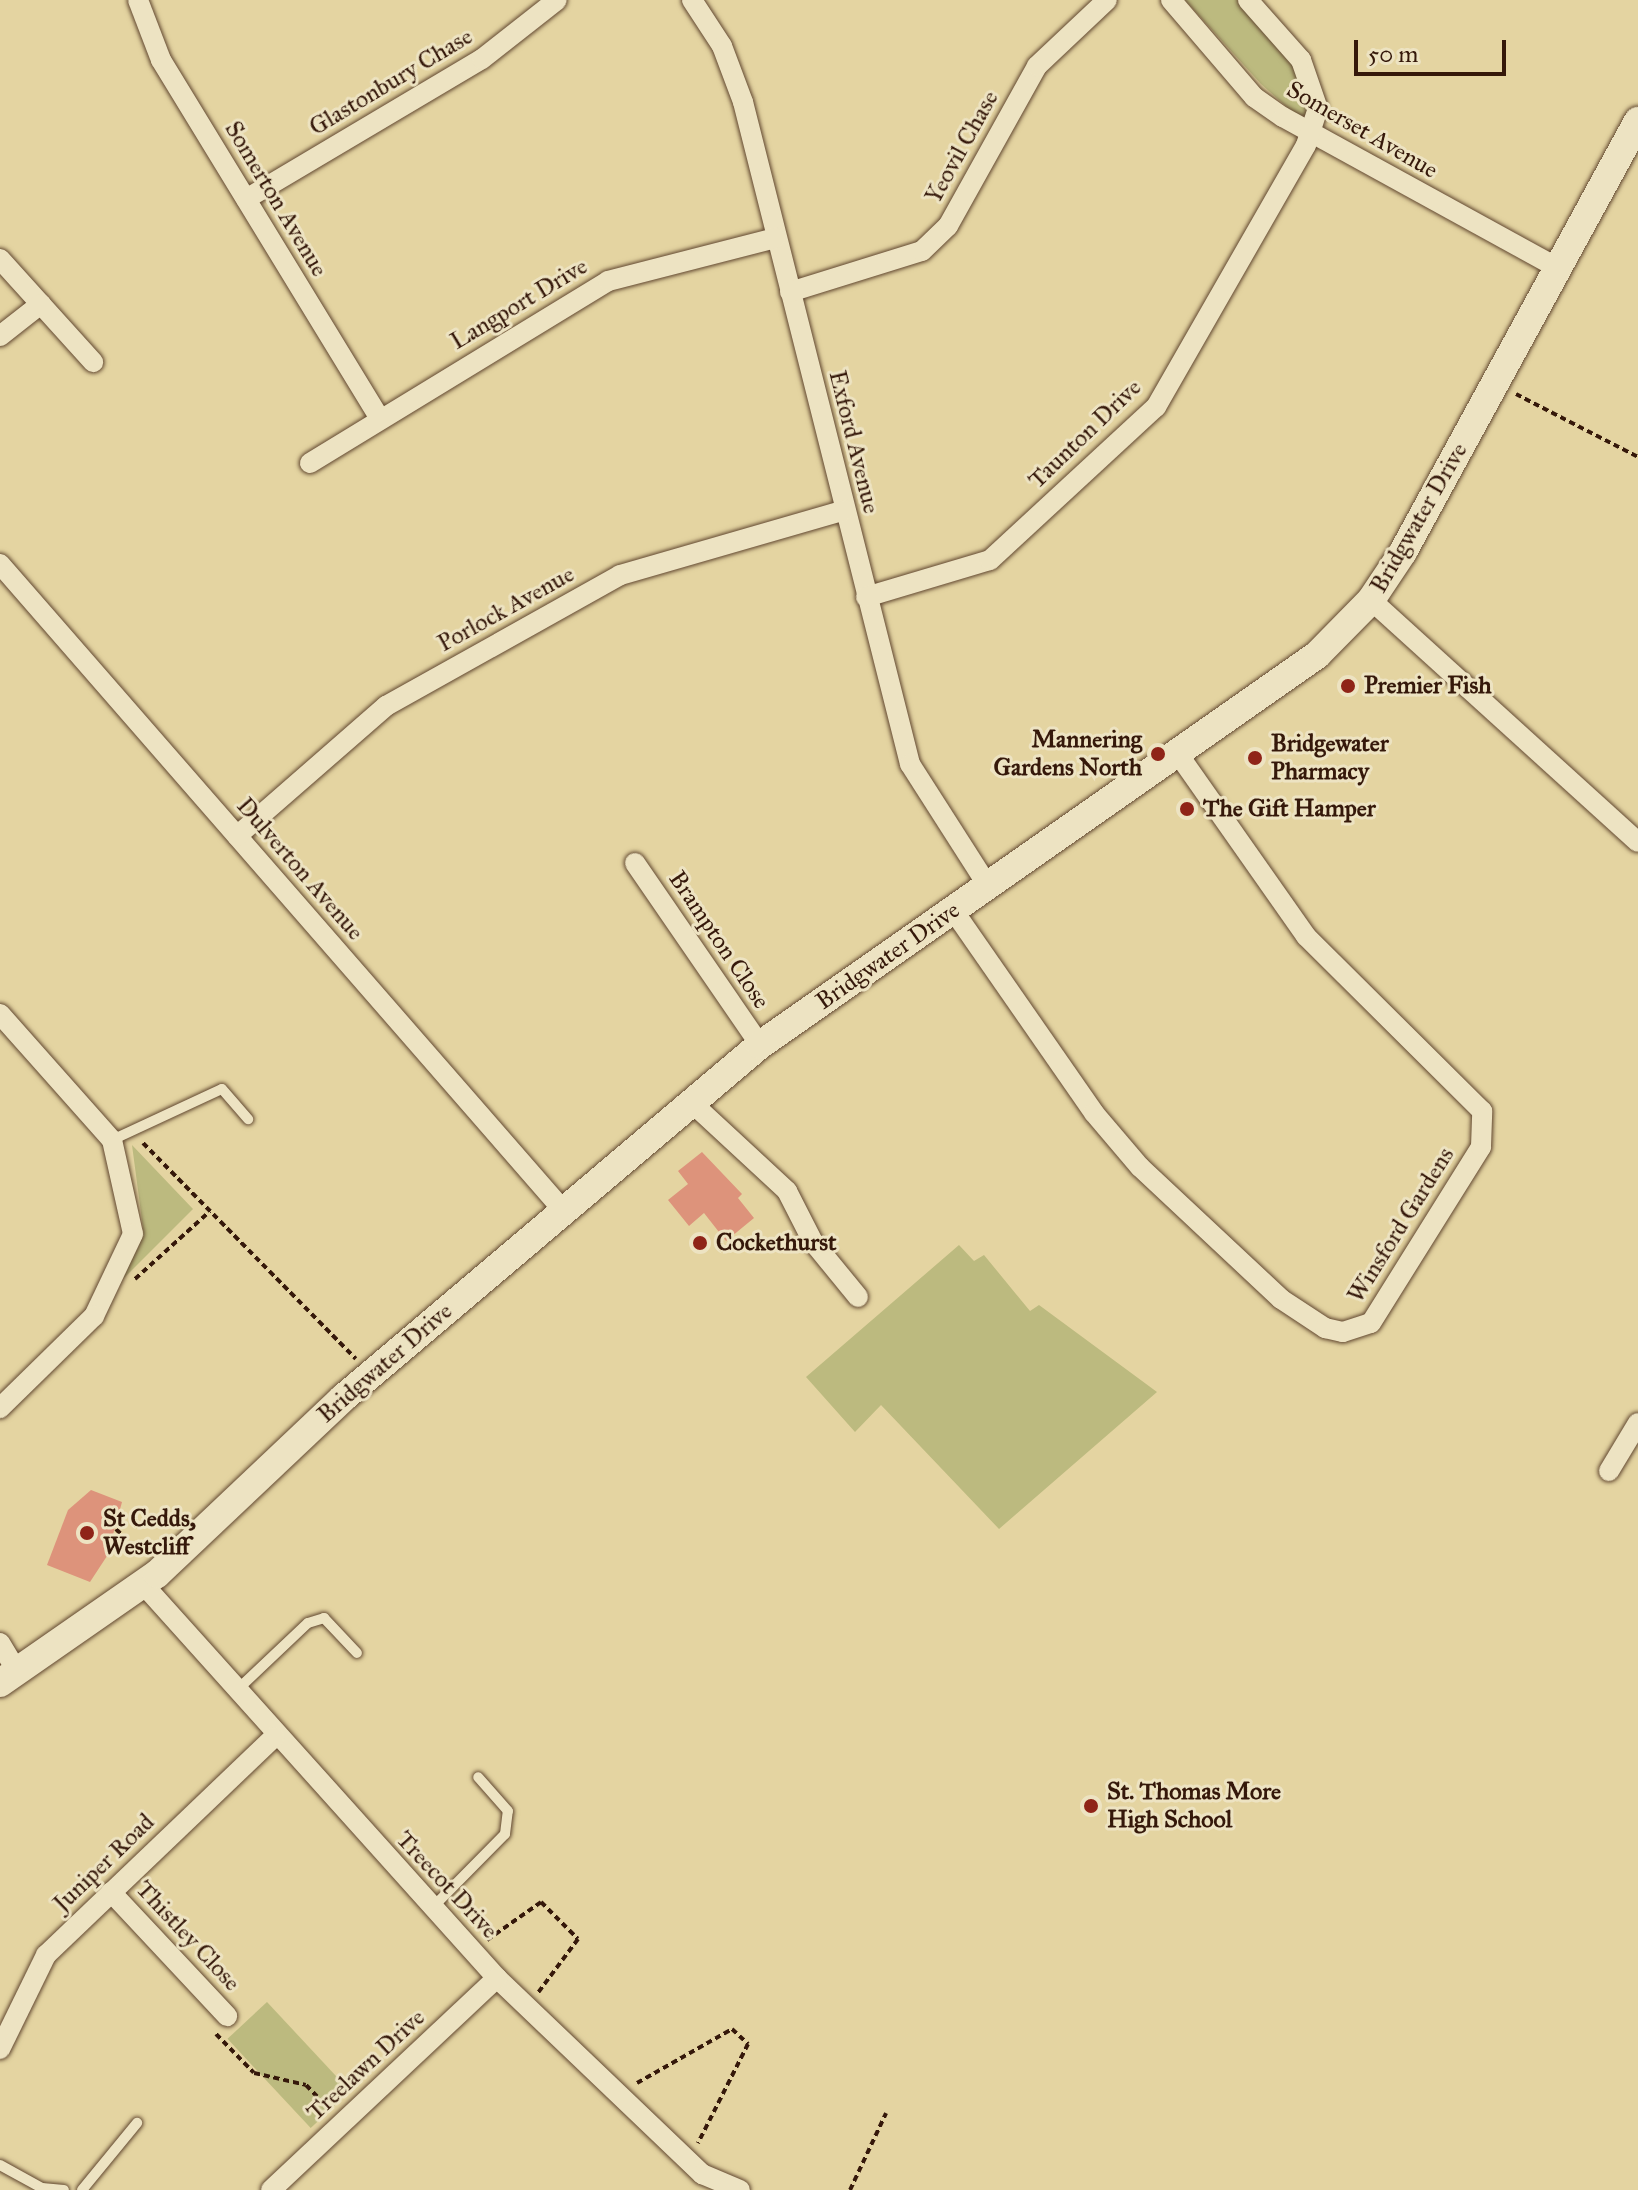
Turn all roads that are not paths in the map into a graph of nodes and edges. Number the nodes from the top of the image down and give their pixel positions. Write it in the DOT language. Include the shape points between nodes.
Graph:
graph roads {
  1 [pos="138,0"];
  2 [pos="557,0"];
  3 [pos="692,0"];
  4 [pos="1107,0"];
  5 [pos="1171,0"];
  6 [pos="1248,0"];
  7 [pos="1638,121"];
  8 [pos="1311,135"];
  9 [pos="246,199"];
  10 [pos="776,238"];
  11 [pos="0,259"];
  12 [pos="1558,268"];
  13 [pos="790,292"];
  14 [pos="41,304"];
  15 [pos="0,336"];
  16 [pos="93,362"];
  17 [pos="380,419"];
  18 [pos="310,463"];
  19 [pos="845,510"];
  20 [pos="0,564"];
  21 [pos="866,597"];
  22 [pos="1371,600"];
  23 [pos="1179,755"];
  24 [pos="237,836"];
  25 [pos="1638,842"];
  26 [pos="635,863"];
  27 [pos="988,886"];
  28 [pos="953,910"];
  29 [pos="0,1014"];
  30 [pos="760,1045"];
  31 [pos="691,1102"];
  32 [pos="248,1119"];
  33 [pos="112,1140"];
  34 [pos="562,1209"];
  35 [pos="858,1297"];
  36 [pos="0,1408"];
  37 [pos="1638,1423"];
  38 [pos="1609,1471"];
  39 [pos="150,1579"];
  40 [pos="0,1643"];
  41 [pos="357,1653"];
  42 [pos="9,1678"];
  43 [pos="234,1693"];
  44 [pos="274,1737"];
  45 [pos="478,1777"];
  46 [pos="111,1892"];
  47 [pos="432,1908"];
  48 [pos="497,1978"];
  49 [pos="227,2016"];
  50 [pos="0,2049"];
  51 [pos="137,2123"];
  52 [pos="0,2165"];
  53 [pos="64,2190"];
  54 [pos="82,2190"];
  55 [pos="271,2190"];
  56 [pos="740,2190"];
  1 -- 9 [label="street, Somerton Avenue" via="161,60"];
  2 -- 9 [label="street, Glastonbury Chase" via="482,59"];
  3 -- 10 [label="street, Exford Avenue" via="722,46 743,102"];
  4 -- 13 [label="street, Yeovil Chase" via="1037,66 948,226 922,251"];
  5 -- 8 [label="street, Somerset Avenue" via="1254,97"];
  6 -- 8 [label="street" via="1314,84"];
  7 -- 12 [label="street, Bridgwater Drive"];
  8 -- 12 [label="street, Somerset Avenue"];
  8 -- 21 [label="street, Taunton Drive" via="1156,407 990,560"];
  9 -- 17 [label="street, Somerton Avenue"];
  10 -- 13 [label="street, Exford Avenue"];
  10 -- 17 [label="street, Langport Drive" via="608,281"];
  11 -- 14 [label="street"];
  12 -- 22 [label="street, Bridgwater Drive"];
  13 -- 19 [label="street, Exford Avenue"];
  14 -- 15 [label="street"];
  14 -- 16 [label="street"];
  17 -- 18 [label="street, Langport Drive"];
  19 -- 21 [label="street, Exford Avenue"];
  19 -- 24 [label="street, Porlock Avenue" via="620,575 386,706"];
  20 -- 24 [label="street, Dulverton Avenue"];
  21 -- 27 [label="street, Exford Avenue" via="910,764"];
  22 -- 23 [label="street, Bridgwater Drive" via="1317,655"];
  22 -- 25 [label="street"];
  23 -- 27 [label="street, Bridgwater Drive"];
  23 -- 28 [label="street, Winsford Gardens" via="1306,936 1482,1111 1481,1147 1371,1323 1343,1332 1325,1328 1281,1299 1140,1167 1094,1113"];
  24 -- 34 [label="street, Dulverton Avenue"];
  26 -- 30 [label="street, Brampton Close"];
  27 -- 28 [label="street, Bridgwater Drive"];
  28 -- 30 [label="street, Bridgwater Drive"];
  29 -- 33 [label="street"];
  30 -- 31 [label="street, Bridgwater Drive"];
  31 -- 34 [label="street, Bridgwater Drive"];
  31 -- 35 [label="street" via="787,1191 813,1242"];
  32 -- 33 [label="lane" via="222,1089"];
  33 -- 36 [label="street" via="133,1234 94,1316"];
  34 -- 39 [label="street, Bridgwater Drive" via="371,1374"];
  37 -- 38 [label="street"];
  39 -- 42 [label="street, Bridgwater Drive"];
  39 -- 43 [label="street, Treecot Drive"];
  40 -- 42 [label="street"];
  41 -- 43 [label="lane" via="324,1618 308,1623"];
  43 -- 44 [label="street, Treecot Drive"];
  44 -- 46 [label="street, Juniper Road"];
  44 -- 47 [label="street, Treecot Drive"];
  45 -- 47 [label="lane" via="508,1811 505,1834"];
  46 -- 49 [label="street, Thistley Close"];
  46 -- 50 [label="street, Juniper Road" via="46,1955"];
  47 -- 48 [label="street, Treecot Drive"];
  48 -- 55 [label="street, Treelawn Drive"];
  48 -- 56 [label="street, Treecot Drive" via="688,2162"];
  51 -- 54 [label="lane"];
  52 -- 53 [label="lane" via="42,2188"];
}
